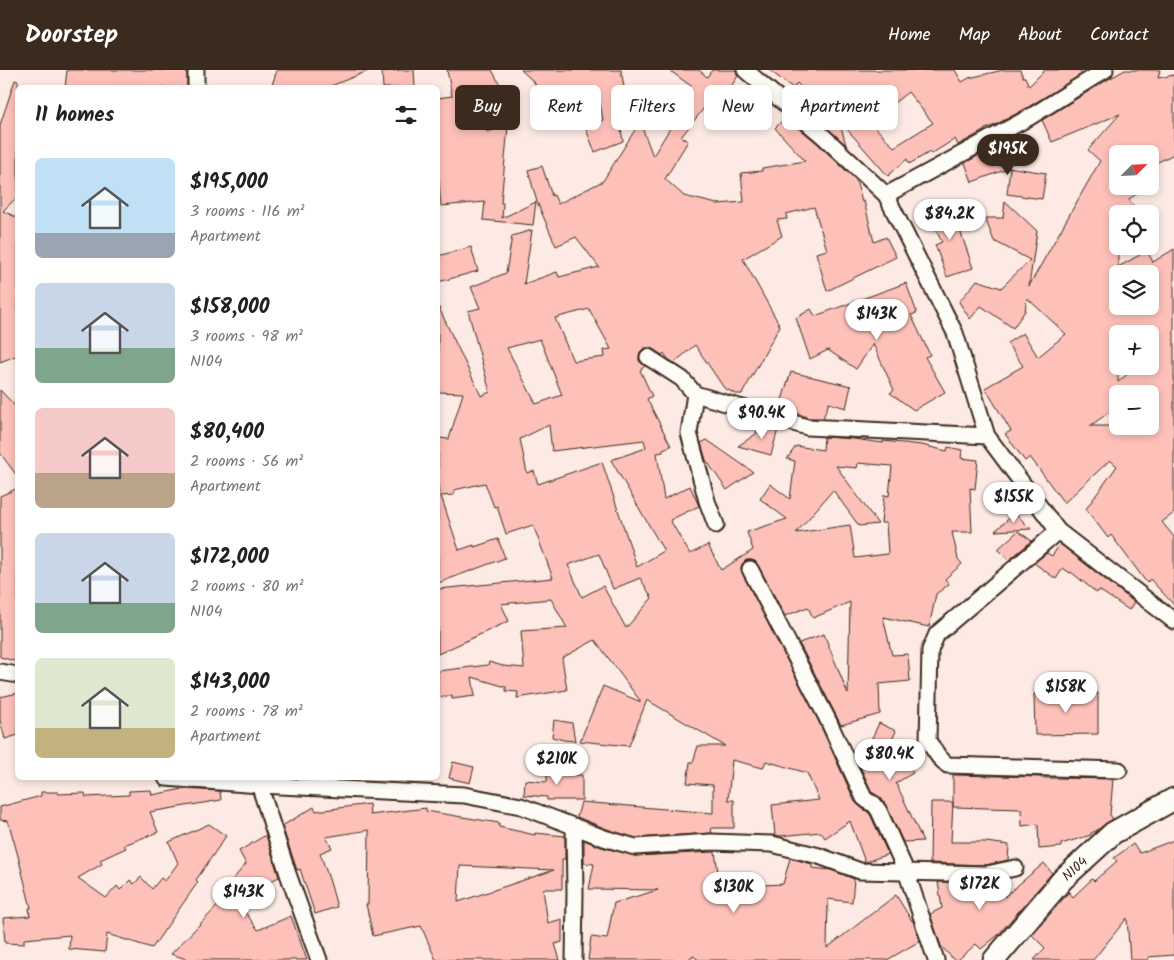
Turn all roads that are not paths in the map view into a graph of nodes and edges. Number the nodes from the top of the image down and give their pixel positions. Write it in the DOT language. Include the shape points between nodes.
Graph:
graph roads {
  1 [pos="196,70"];
  2 [pos="744,70"];
  3 [pos="1105,70"];
  4 [pos="196,85"];
  5 [pos="886,195"];
  6 [pos="648,357"];
  7 [pos="695,394"];
  8 [pos="988,436"];
  9 [pos="716,525"];
  10 [pos="1058,531"];
  11 [pos="750,569"];
  12 [pos="1174,621"];
  13 [pos="0,672"];
  14 [pos="15,674"];
  15 [pos="1119,770"];
  16 [pos="227,780"];
  17 [pos="258,781"];
  18 [pos="1174,799"];
  19 [pos="574,826"];
  20 [pos="1015,868"];
  21 [pos="906,871"];
  22 [pos="319,960"];
  23 [pos="574,960"];
  24 [pos="936,960"];
  25 [pos="994,960"];
  1 -- 4 [label="street"];
  2 -- 5 [label="street" via="823,136"];
  3 -- 5 [label="street" via="1030,117"];
  5 -- 8 [label="street" via="955,333"];
  6 -- 7 [label="street" via="682,379"];
  7 -- 8 [label="street" via="807,427"];
  7 -- 9 [label="street" via="689,433"];
  8 -- 10 [label="street"];
  10 -- 12 [label="street"];
  10 -- 15 [label="street" via="937,634 930,650 928,741 947,765"];
  11 -- 21 [label="street" via="827,718 864,798 879,811"];
  13 -- 14 [label="street"];
  16 -- 17 [label="street"];
  17 -- 19 [label="street" via="464,795 521,806"];
  17 -- 22 [label="street"];
  18 -- 25 [label="street, N104 / N104" via="1113,833 1063,880"];
  19 -- 21 [label="street" via="635,847 711,842 772,844 860,871"];
  19 -- 23 [label="street"];
  20 -- 21 [label="street" via="987,874"];
  21 -- 24 [label="street"];
}
